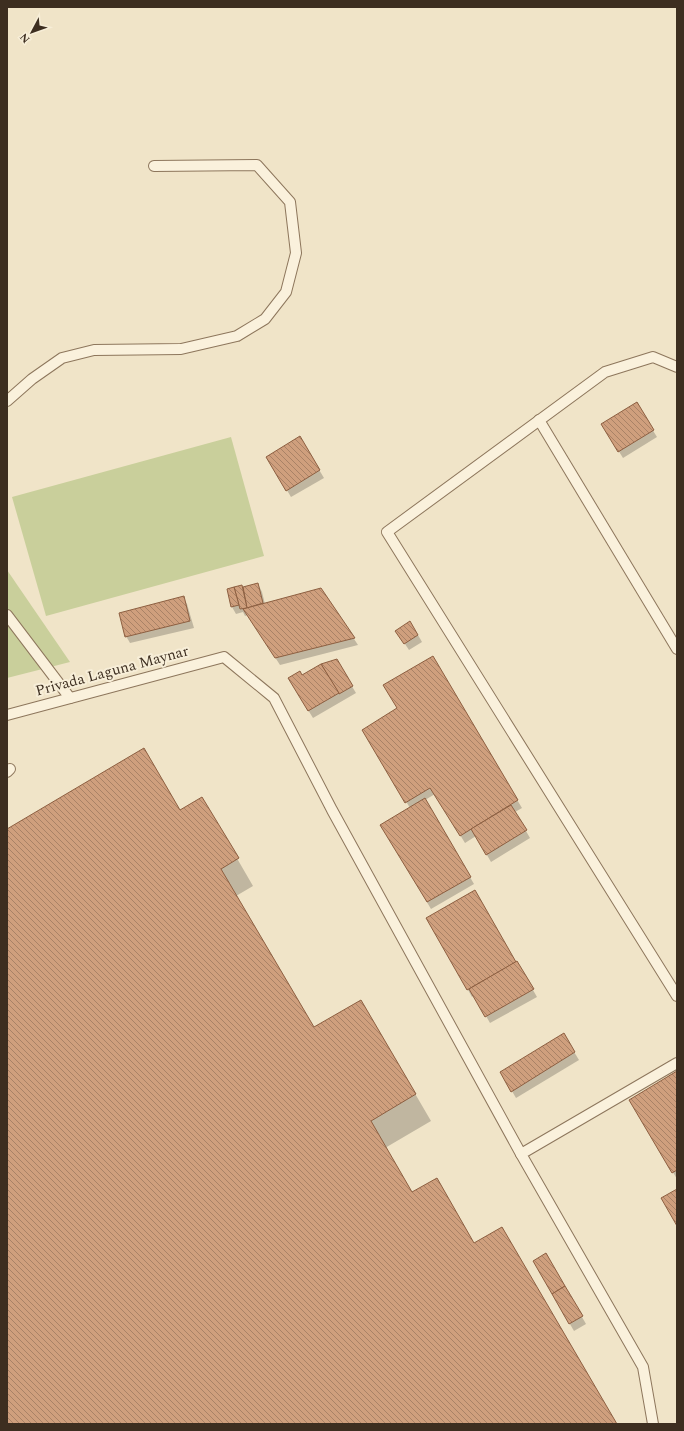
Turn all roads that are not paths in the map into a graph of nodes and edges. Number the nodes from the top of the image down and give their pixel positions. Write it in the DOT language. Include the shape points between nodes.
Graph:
graph roads {
  1 [pos="154,166"];
  2 [pos="677,367"];
  3 [pos="7,401"];
  4 [pos="539,420"];
  5 [pos="7,614"];
  6 [pos="677,649"];
  7 [pos="70,698"];
  8 [pos="7,715"];
  9 [pos="677,996"];
  10 [pos="677,1063"];
  11 [pos="521,1154"];
  12 [pos="653,1424"];
  1 -- 3 [label="lane" via="257,165 290,202 296,252 286,292 265,319 237,336 181,349 94,350 62,358"];
  2 -- 4 [label="lane" via="653,357 605,372"];
  4 -- 6 [label="lane"];
  4 -- 9 [label="lane" via="387,532"];
  5 -- 7 [label="lane"];
  7 -- 8 [label="lane, Privada Laguna Maynar"];
  7 -- 11 [label="lane, Privada Laguna Maynar" via="224,657 274,698 332,810"];
  10 -- 11 [label="lane"];
  11 -- 12 [label="lane" via="643,1367"];
}
